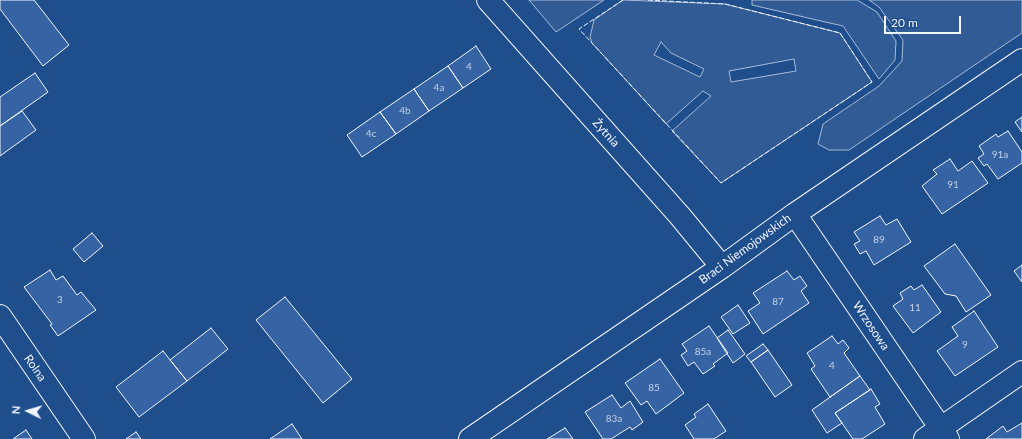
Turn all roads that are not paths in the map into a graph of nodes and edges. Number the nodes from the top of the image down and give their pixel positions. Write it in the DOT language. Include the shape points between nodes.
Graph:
graph roads {
  1 [pos="488,0"];
  2 [pos="1022,60"];
  3 [pos="795,214"];
  4 [pos="722,267"];
  5 [pos="0,316"];
  6 [pos="1022,372"];
  7 [pos="938,435"];
  8 [pos="84,439"];
  9 [pos="470,439"];
  1 -- 4 [label="street, Żytnia" via="680,216"];
  2 -- 3 [label="street, Braci Niemojowskich"];
  3 -- 4 [label="street, Braci Niemojowskich"];
  3 -- 7 [label="street, Wrzosowa"];
  4 -- 9 [label="street, Braci Niemojowskich"];
  5 -- 8 [label="street, Rolna"];
  6 -- 7 [label="street"];
}
